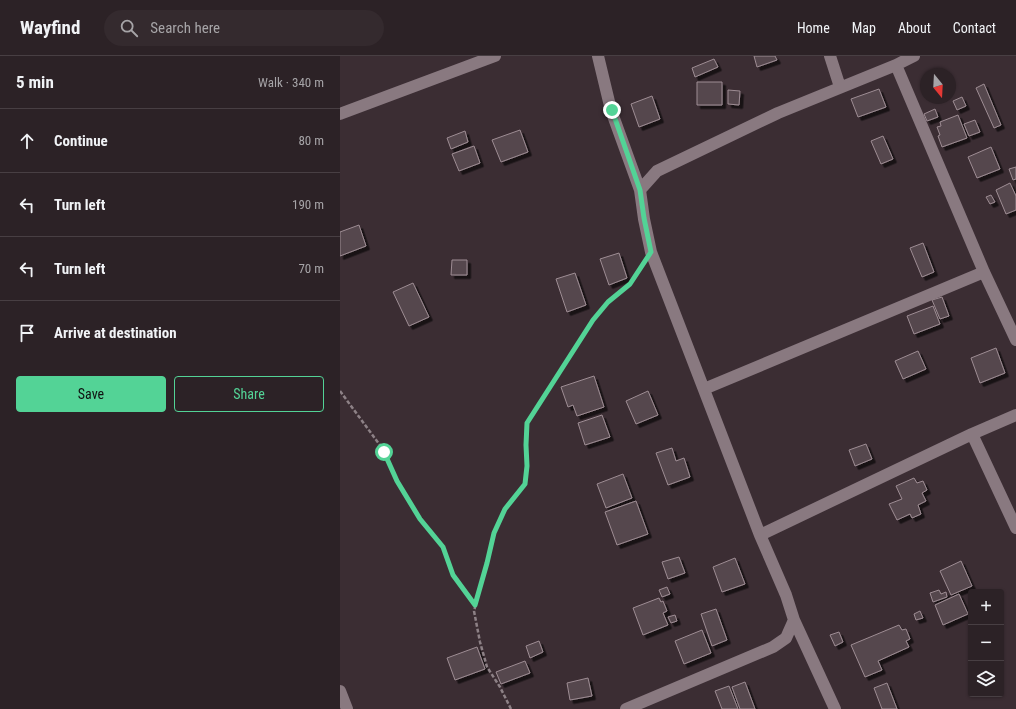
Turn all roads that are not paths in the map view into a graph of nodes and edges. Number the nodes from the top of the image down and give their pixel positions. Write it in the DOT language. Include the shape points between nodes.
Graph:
graph roads {
  1 [pos="495,56"];
  2 [pos="598,56"];
  3 [pos="830,56"];
  4 [pos="914,56"];
  5 [pos="896,65"];
  6 [pos="840,87"];
  7 [pos="340,114"];
  8 [pos="640,190"];
  9 [pos="984,272"];
  10 [pos="1016,340"];
  11 [pos="704,389"];
  12 [pos="1016,415"];
  13 [pos="972,434"];
  14 [pos="1016,528"];
  15 [pos="760,535"];
  16 [pos="794,620"];
  17 [pos="340,691"];
  18 [pos="347,709"];
  19 [pos="626,709"];
  20 [pos="835,709"];
  1 -- 7 [label="street"];
  2 -- 8 [label="street" via="613,114"];
  3 -- 6 [label="street"];
  4 -- 5 [label="street"];
  5 -- 6 [label="street"];
  5 -- 9 [label="street"];
  6 -- 8 [label="street" via="778,113 657,171"];
  8 -- 11 [label="street" via="651,252"];
  9 -- 10 [label="street"];
  9 -- 11 [label="street"];
  11 -- 15 [label="street"];
  12 -- 13 [label="street"];
  13 -- 14 [label="street"];
  13 -- 15 [label="street"];
  15 -- 16 [label="street"];
  16 -- 19 [label="street" via="786,638 773,647"];
  16 -- 20 [label="street"];
  17 -- 18 [label="street"];
}
